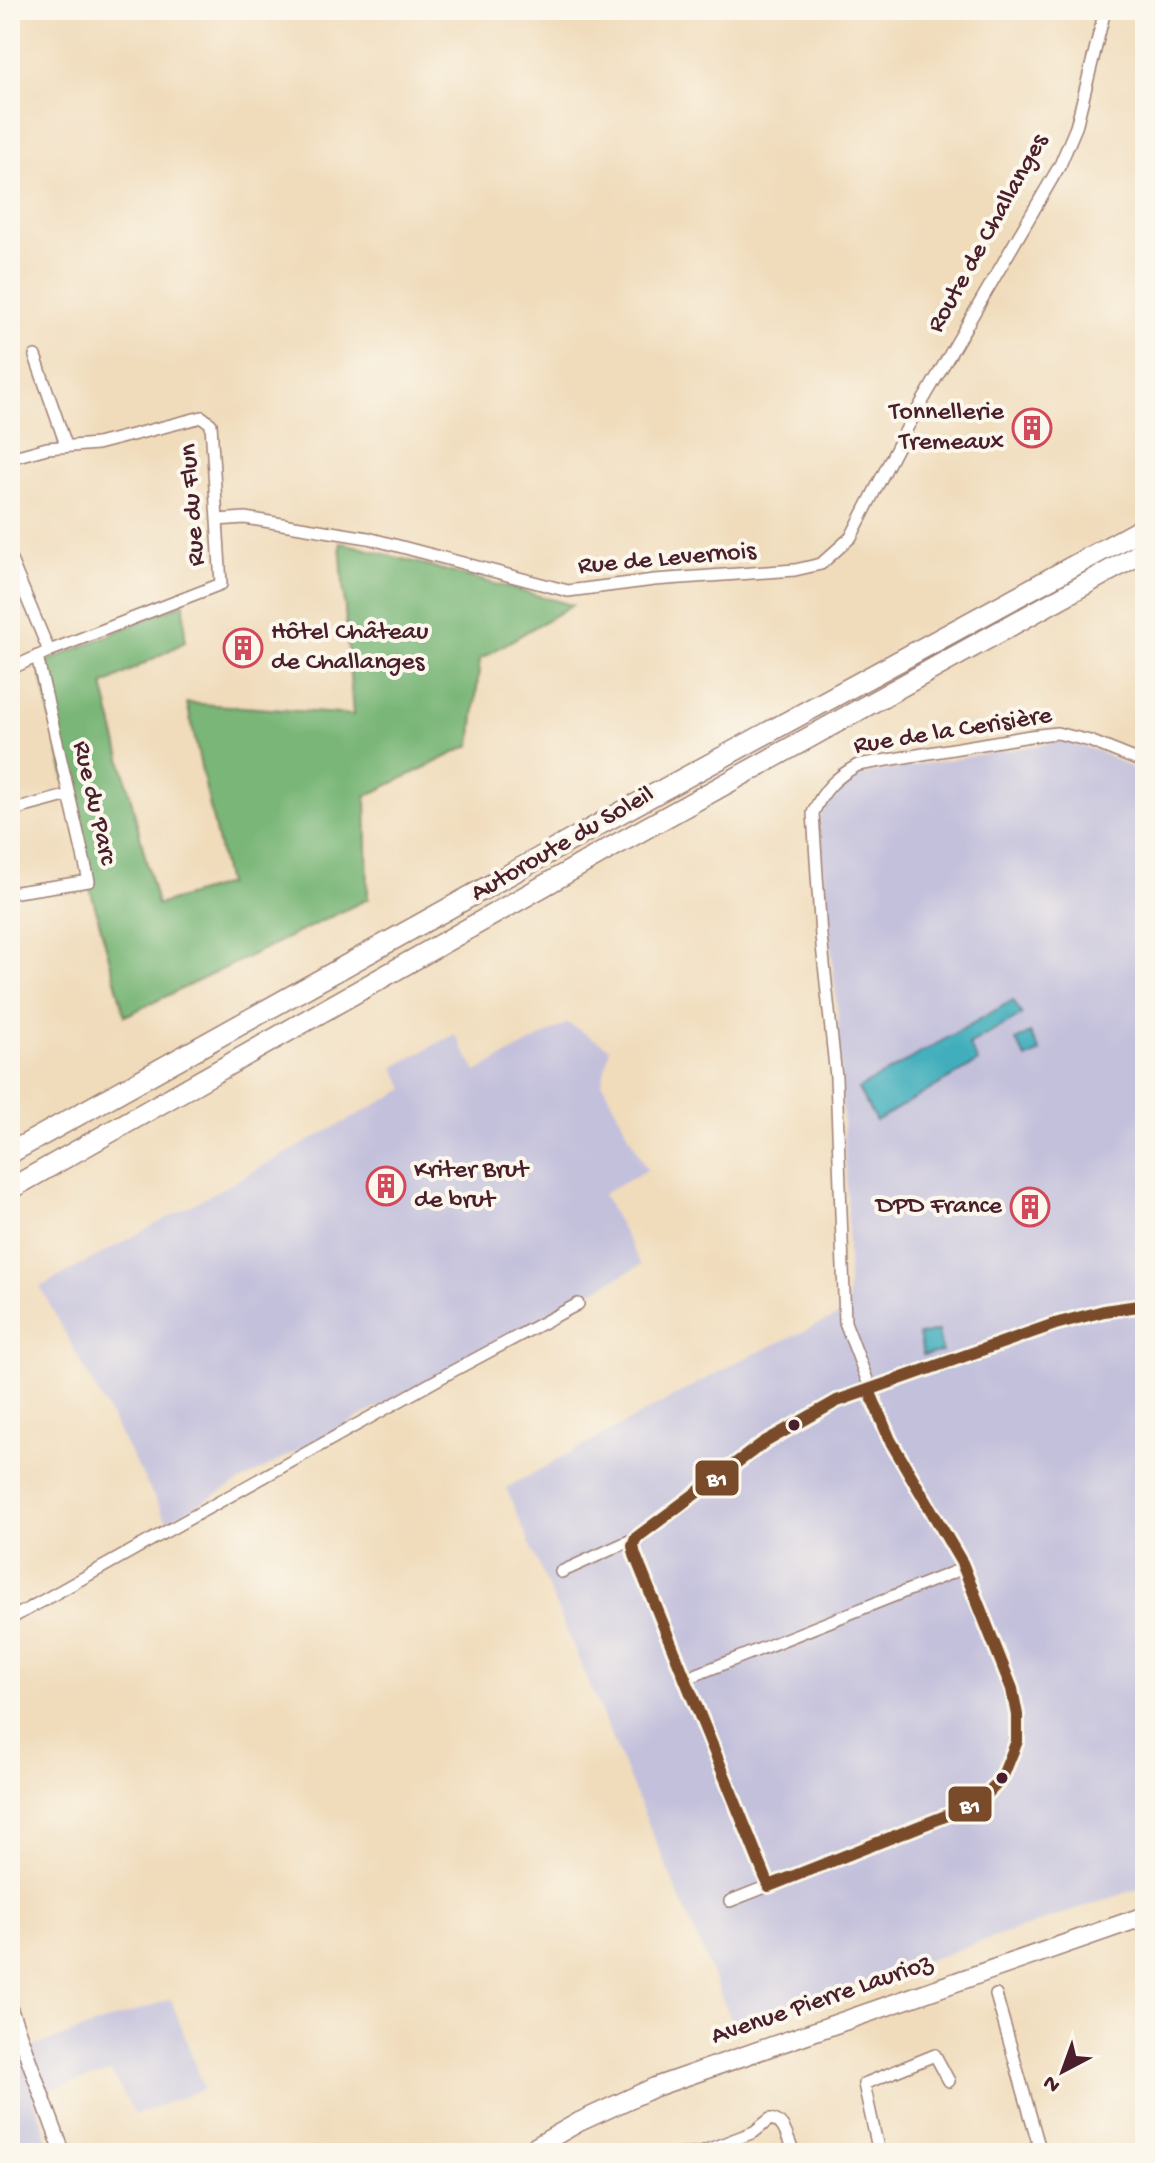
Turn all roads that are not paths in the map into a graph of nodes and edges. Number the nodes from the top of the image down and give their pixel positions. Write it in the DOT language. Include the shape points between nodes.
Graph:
graph roads {
  1 [pos="1105,10"];
  2 [pos="35,356"];
  3 [pos="907,428"];
  4 [pos="66,445"];
  5 [pos="10,458"];
  6 [pos="217,520"];
  7 [pos="1145,527"];
  8 [pos="1145,551"];
  9 [pos="11,563"];
  10 [pos="49,651"];
  11 [pos="37,656"];
  12 [pos="10,669"];
  13 [pos="1145,763"];
  14 [pos="69,795"];
  15 [pos="10,811"];
  16 [pos="10,893"];
  17 [pos="10,1153"];
  18 [pos="10,1189"];
  19 [pos="578,1304"];
  20 [pos="1145,1305"];
  21 [pos="869,1390"];
  22 [pos="636,1538"];
  23 [pos="964,1568"];
  24 [pos="561,1572"];
  25 [pos="10,1619"];
  26 [pos="685,1679"];
  27 [pos="769,1886"];
  28 [pos="730,1901"];
  29 [pos="1145,1916"];
  30 [pos="996,1995"];
  31 [pos="10,2009"];
  32 [pos="949,2081"];
  33 [pos="724,2148"];
  34 [pos="63,2153"];
  35 [pos="525,2153"];
  36 [pos="683,2153"];
  37 [pos="693,2153"];
  38 [pos="699,2153"];
  39 [pos="794,2153"];
  40 [pos="879,2153"];
  41 [pos="1041,2153"];
  1 -- 3 [label="street, Route de Challanges" via="1076,127 1060,165"];
  2 -- 4 [label="street"];
  3 -- 6 [label="street, Rue de Levernois" via="851,537 821,564 795,570 568,591 368,538 245,518"];
  4 -- 5 [label="street"];
  4 -- 6 [label="street, Rue du Flun" via="97,444 202,417 211,424"];
  6 -- 10 [label="street, Rue du Flun" via="221,584"];
  7 -- 17 [label="highway, Autoroute du Soleil"];
  8 -- 18 [label="highway, Autoroute du Soleil"];
  9 -- 10 [label="street"];
  10 -- 11 [label="street"];
  11 -- 12 [label="street"];
  11 -- 14 [label="street, Rue du Parc"];
  13 -- 21 [label="street, Rue de la Cerisière" via="1057,733 858,765 837,776 820,797 813,813 836,1077 843,1298 845,1322"];
  14 -- 15 [label="street"];
  14 -- 16 [label="street, Rue du Parc" via="89,881"];
  19 -- 25 [label="street"];
  20 -- 21 [label="street" via="1055,1324"];
  21 -- 22 [label="street" via="783,1430"];
  21 -- 23 [label="street, Rue de la Cerisière" via="890,1440"];
  22 -- 24 [label="street"];
  22 -- 26 [label="street" via="635,1555"];
  23 -- 26 [label="street"];
  23 -- 27 [label="street, Rue de la Cerisière" via="1012,1689 1017,1715 1017,1741 1002,1778 984,1797 953,1813"];
  26 -- 27 [label="street"];
  27 -- 28 [label="street, Rue de la Cerisière"];
  29 -- 35 [label="main road, Avenue Pierre Laurioz" via="655,2087"];
  30 -- 41 [label="street"];
  31 -- 34 [label="street"];
  32 -- 40 [label="street" via="935,2055 864,2084"];
  33 -- 38 [label="street"];
  33 -- 39 [label="street" via="770,2119 782,2125"];
  36 -- 37 [label="street"];
}
